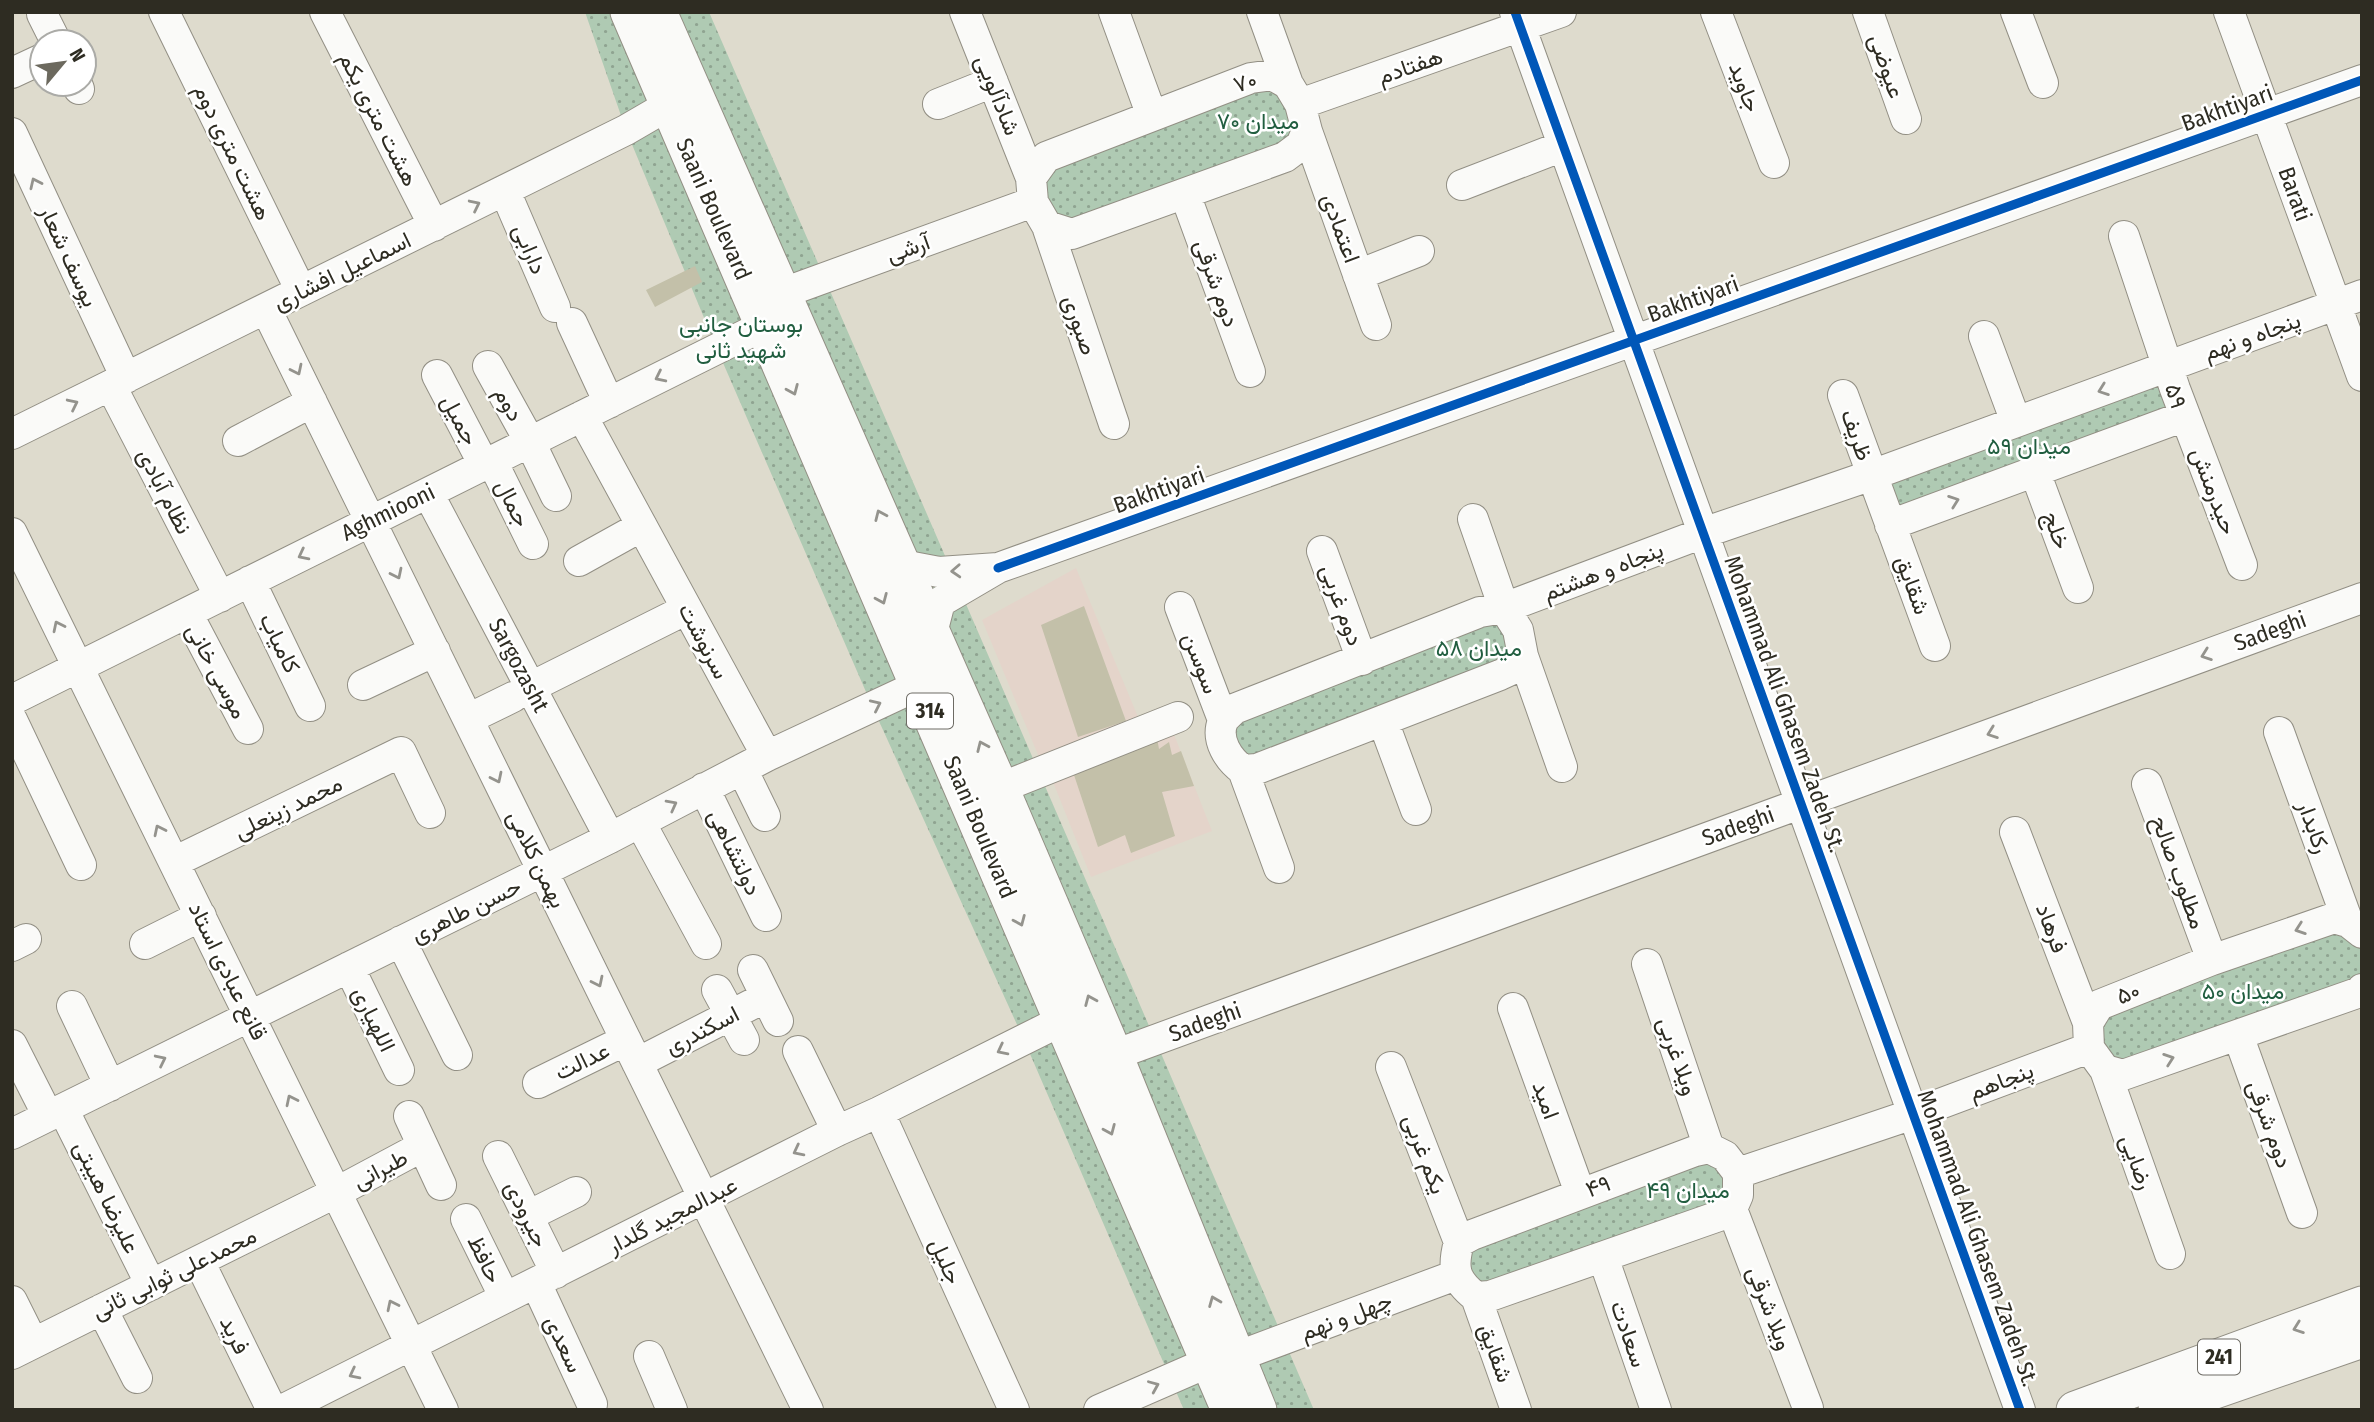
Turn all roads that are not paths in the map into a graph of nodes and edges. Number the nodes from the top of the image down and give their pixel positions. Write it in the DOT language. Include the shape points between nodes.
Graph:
graph roads {
  1 [pos="164,12"];
  2 [pos="325,12"];
  3 [pos="629,12"];
  4 [pos="658,12"];
  5 [pos="965,12"];
  6 [pos="1114,12"];
  7 [pos="1262,12"];
  8 [pos="1561,12"];
  9 [pos="1716,12"];
  10 [pos="1868,12"];
  11 [pos="2016,12"];
  12 [pos="2229,12"];
  13 [pos="42,14"];
  14 [pos="1517,20"];
  15 [pos="48,28"];
  16 [pos="28,66"];
  17 [pos="12,73"];
  18 [pos="2362,80"];
  19 [pos="993,82"];
  20 [pos="2043,83"];
  21 [pos="681,98"];
  22 [pos="938,104"];
  23 [pos="1298,107"];
  24 [pos="2266,114"];
  25 [pos="1152,116"];
  26 [pos="1906,119"];
  27 [pos="12,134"];
  28 [pos="1563,146"];
  29 [pos="1774,163"];
  30 [pos="1462,185"];
  31 [pos="505,191"];
  32 [pos="1185,194"];
  33 [pos="1037,202"];
  34 [pos="434,226"];
  35 [pos="2124,236"];
  36 [pos="1419,251"];
  37 [pos="1358,275"];
  38 [pos="301,291"];
  39 [pos="783,293"];
  40 [pos="2349,300"];
  41 [pos="266,309"];
  42 [pos="765,325"];
  43 [pos="1376,325"];
  44 [pos="1984,336"];
  45 [pos="1633,341"];
  46 [pos="488,366"];
  47 [pos="2167,366"];
  48 [pos="1250,372"];
  49 [pos="436,376"];
  50 [pos="2362,376"];
  51 [pos="119,382"];
  52 [pos="1843,396"];
  53 [pos="312,402"];
  54 [pos="609,402"];
  55 [pos="582,416"];
  56 [pos="2185,416"];
  57 [pos="2016,422"];
  58 [pos="1114,424"];
  59 [pos="12,434"];
  60 [pos="238,441"];
  61 [pos="530,442"];
  62 [pos="488,463"];
  63 [pos="2035,472"];
  64 [pos="1872,475"];
  65 [pos="428,493"];
  66 [pos="556,496"];
  67 [pos="1473,519"];
  68 [pos="371,521"];
  69 [pos="1890,524"];
  70 [pos="642,526"];
  71 [pos="1703,533"];
  72 [pos="14,541"];
  73 [pos="533,544"];
  74 [pos="1322,551"];
  75 [pos="579,561"];
  76 [pos="902,565"];
  77 [pos="2242,565"];
  78 [pos="998,568"];
  79 [pos="250,582"];
  80 [pos="2078,588"];
  81 [pos="220,597"];
  82 [pos="2362,598"];
  83 [pos="1180,607"];
  84 [pos="1504,608"];
  85 [pos="687,609"];
  86 [pos="187,613"];
  87 [pos="932,633"];
  88 [pos="1935,646"];
  89 [pos="435,651"];
  90 [pos="1522,656"];
  91 [pos="1362,660"];
  92 [pos="78,667"];
  93 [pos="934,678"];
  94 [pos="363,685"];
  95 [pos="522,692"];
  96 [pos="12,700"];
  97 [pos="310,706"];
  98 [pos="1178,717"];
  99 [pos="468,719"];
  100 [pos="12,720"];
  101 [pos="1223,720"];
  102 [pos="1383,721"];
  103 [pos="248,729"];
  104 [pos="2279,732"];
  105 [pos="754,763"];
  106 [pos="1562,767"];
  107 [pos="1243,770"];
  108 [pos="2147,784"];
  109 [pos="704,788"];
  110 [pos="1000,788"];
  111 [pos="1801,803"];
  112 [pos="1416,810"];
  113 [pos="430,813"];
  114 [pos="765,816"];
  115 [pos="640,822"];
  116 [pos="2015,832"];
  117 [pos="610,838"];
  118 [pos="174,862"];
  119 [pos="81,865"];
  120 [pos="1279,868"];
  121 [pos="543,871"];
  122 [pos="201,916"];
  123 [pos="766,916"];
  124 [pos="2355,927"];
  125 [pos="401,942"];
  126 [pos="145,944"];
  127 [pos="706,944"];
  128 [pos="2212,960"];
  129 [pos="1647,964"];
  130 [pos="349,967"];
  131 [pos="753,970"];
  132 [pos="2362,989"];
  133 [pos="72,1006"];
  134 [pos="1513,1008"];
  135 [pos="250,1016"];
  136 [pos="1063,1020"];
  137 [pos="2238,1035"];
  138 [pos="12,1045"];
  139 [pos="2094,1047"];
  140 [pos="632,1051"];
  141 [pos="798,1051"];
  142 [pos="457,1055"];
  143 [pos="1114,1055"];
  144 [pos="1391,1067"];
  145 [pos="399,1070"];
  146 [pos="538,1083"];
  147 [pos="110,1086"];
  148 [pos="879,1112"];
  149 [pos="56,1113"];
  150 [pos="1913,1114"];
  151 [pos="409,1116"];
  152 [pos="837,1130"];
  153 [pos="12,1134"];
  154 [pos="423,1146"];
  155 [pos="1709,1148"];
  156 [pos="498,1156"];
  157 [pos="1738,1173"];
  158 [pos="441,1185"];
  159 [pos="337,1192"];
  160 [pos="576,1192"];
  161 [pos="1580,1193"];
  162 [pos="704,1199"];
  163 [pos="1732,1209"];
  164 [pos="2302,1213"];
  165 [pos="528,1216"];
  166 [pos="466,1219"];
  167 [pos="1459,1242"];
  168 [pos="2170,1255"];
  169 [pos="1602,1257"];
  170 [pos="199,1261"];
  171 [pos="1456,1275"];
  172 [pos="546,1278"];
  173 [pos="151,1285"];
  174 [pos="1476,1297"];
  175 [pos="505,1298"];
  176 [pos="12,1301"];
  177 [pos="2362,1305"];
  178 [pos="102,1309"];
  179 [pos="2362,1339"];
  180 [pos="412,1345"];
  181 [pos="23,1348"];
  182 [pos="649,1356"];
  183 [pos="1223,1359"];
  184 [pos="137,1378"];
  185 [pos="323,1401"];
  186 [pos="592,1404"];
  187 [pos="1808,1408"];
  188 [pos="272,1410"];
  189 [pos="282,1410"];
  190 [pos="443,1410"];
  191 [pos="672,1410"];
  192 [pos="808,1410"];
  193 [pos="1014,1410"];
  194 [pos="1099,1410"];
  195 [pos="1230,1410"];
  196 [pos="1258,1410"];
  197 [pos="1516,1410"];
  198 [pos="1656,1410"];
  199 [pos="2020,1410"];
  200 [pos="2075,1410"];
  201 [pos="2157,1410"];
  1 -- 38 [label="street, هشت متری دوم"];
  2 -- 34 [label="street, هشت متری یکم"];
  3 -- 21 [label="main road, Saani Boulevard / 314"];
  4 -- 21 [label="main road, Saani Boulevard / 314"];
  5 -- 19 [label="street, شادآلویی"];
  6 -- 25 [label="street"];
  7 -- 23 [label="street, اعتمادی"];
  8 -- 14 [label="street, هفتادم"];
  9 -- 29 [label="street, جاوید"];
  10 -- 26 [label="street, عیوضی"];
  11 -- 20 [label="street"];
  12 -- 24 [label="street, Barati"];
  13 -- 15 [label="street"];
  14 -- 23 [label="street, هفتادم"];
  14 -- 28 [label="street, Mohammad Ali Ghasem Zadeh St."];
  16 -- 17 [label="street"];
  18 -- 24 [label="street, Bakhtiyari"];
  19 -- 22 [label="street"];
  19 -- 33 [label="street, شادآلویی"];
  21 -- 31 [label="street, اسماعیل افشاری"];
  21 -- 39 [label="main road, Saani Boulevard / 314"];
  21 -- 42 [label="main road, Saani Boulevard / 314"];
  23 -- 25 [label="street, ۷۰" via="1272,75 1251,78"];
  23 -- 32 [label="street" via="1301,145 1285,157"];
  23 -- 37 [label="street, اعتمادی"];
  24 -- 40 [label="street, Barati"];
  24 -- 45 [label="street, Bakhtiyari"];
  25 -- 33 [label="street, ۷۰" via="1045,157"];
  51 -- 27 [label="street, یوسف شعار, one-way"];
  28 -- 30 [label="street"];
  28 -- 45 [label="street, Mohammad Ali Ghasem Zadeh St."];
  34 -- 31 [label="street, اسماعیل افشاری, one-way"];
  31 -- 54 [label="street, دارابی"];
  32 -- 33 [label="street" via="1072,234"];
  32 -- 48 [label="street, دوم شرقی"];
  33 -- 39 [label="street, آرشی"];
  33 -- 58 [label="street, صبوری"];
  34 -- 38 [label="street, اسماعیل افشاری"];
  35 -- 47 [label="street"];
  36 -- 37 [label="street"];
  37 -- 43 [label="street, اعتمادی"];
  38 -- 41 [label="street, اسماعیل افشاری"];
  76 -- 39 [label="main road, Saani Boulevard / 314, one-way"];
  40 -- 47 [label="street, پنجاه و نهم"];
  40 -- 50 [label="street, Barati"];
  41 -- 51 [label="street, اسماعیل افشاری"];
  41 -- 53 [label="street, بهمن کلامی, one-way"];
  42 -- 54 [label="street, Aghmiooni, one-way"];
  42 -- 93 [label="main road, Saani Boulevard / 314, one-way"];
  44 -- 57 [label="street"];
  45 -- 71 [label="street, Mohammad Ali Ghasem Zadeh St."];
  45 -- 78 [label="street, Bakhtiyari"];
  46 -- 61 [label="street, دوم"];
  47 -- 56 [label="street, ۵۹"];
  47 -- 57 [label="street, ۵۹, one-way"];
  49 -- 62 [label="street, جمیل"];
  59 -- 51 [label="street, اسماعیل افشاری, one-way"];
  51 -- 81 [label="street, نظام آبادی"];
  52 -- 64 [label="street, ظریف"];
  53 -- 60 [label="street"];
  53 -- 68 [label="street, بهمن کلامی"];
  54 -- 55 [label="street, Aghmiooni"];
  55 -- 61 [label="street, Aghmiooni"];
  55 -- 70 [label="street, سرنوشت"];
  56 -- 63 [label="street, ۵۹"];
  56 -- 77 [label="street, حیدرمنش"];
  57 -- 64 [label="street, ۵۹"];
  61 -- 62 [label="street, Aghmiooni"];
  61 -- 66 [label="street, دوم"];
  62 -- 65 [label="street, Aghmiooni"];
  62 -- 73 [label="street, جمال"];
  69 -- 63 [label="street, ۵۹, one-way"];
  63 -- 80 [label="street, خلج"];
  64 -- 69 [label="street"];
  64 -- 71 [label="street"];
  65 -- 68 [label="street, Aghmiooni"];
  65 -- 95 [label="street, Sargozasht"];
  67 -- 84 [label="street"];
  68 -- 79 [label="street, Aghmiooni, one-way"];
  68 -- 89 [label="street, بهمن کلامی, one-way"];
  69 -- 88 [label="street, شقایق"];
  70 -- 75 [label="street"];
  70 -- 85 [label="street, سرنوشت"];
  71 -- 84 [label="street, پنجاه و هشتم"];
  71 -- 111 [label="street, Mohammad Ali Ghasem Zadeh St."];
  92 -- 72 [label="street, قانع عبادی استاد, one-way"];
  74 -- 91 [label="street, دوم غربی"];
  78 -- 76 [label="street, one-way" via="939,572"];
  76 -- 87 [label="main road, Saani Boulevard / 314"];
  78 -- 87 [label="street" via="940,602"];
  79 -- 81 [label="street, Aghmiooni"];
  79 -- 97 [label="street, کامیاب"];
  81 -- 86 [label="street, Aghmiooni"];
  82 -- 111 [label="street, Sadeghi, one-way"];
  83 -- 101 [label="street, سوسن"];
  84 -- 90 [label="street" via="1518,630"];
  84 -- 91 [label="street" via="1480,612"];
  85 -- 95 [label="street"];
  85 -- 105 [label="street, سرنوشت"];
  86 -- 92 [label="street, Aghmiooni"];
  86 -- 103 [label="street, موسی خانی"];
  87 -- 93 [label="main road, Saani Boulevard / 314"];
  89 -- 94 [label="street"];
  89 -- 99 [label="street, بهمن کلامی"];
  90 -- 102 [label="street" via="1500,675"];
  90 -- 106 [label="street"];
  91 -- 101 [label="street" via="1234,709"];
  92 -- 96 [label="street, Aghmiooni"];
  118 -- 92 [label="street, قانع عبادی استاد, one-way"];
  105 -- 93 [label="street, حسن طاهری, one-way"];
  110 -- 93 [label="main road, Saani Boulevard / 314, one-way"];
  93 -- 136 [label="main road, Saani Boulevard / 314, one-way"];
  95 -- 99 [label="street"];
  95 -- 117 [label="street, Sargozasht"];
  98 -- 110 [label="street"];
  99 -- 121 [label="street, بهمن کلامی, one-way"];
  100 -- 119 [label="street"];
  101 -- 107 [label="street" via="1223,748"];
  102 -- 107 [label="street" via="1257,769"];
  102 -- 112 [label="street"];
  104 -- 124 [label="street, رکابدار"];
  105 -- 109 [label="street, حسن طاهری"];
  105 -- 114 [label="street, سرنوشت"];
  107 -- 120 [label="street"];
  108 -- 128 [label="street, مطلوب صالح"];
  115 -- 109 [label="street, حسن طاهری, one-way"];
  109 -- 123 [label="street, دولتشاهی"];
  143 -- 110 [label="main road, Saani Boulevard / 314, one-way"];
  111 -- 143 [label="street, Sadeghi"];
  111 -- 150 [label="street, Mohammad Ali Ghasem Zadeh St."];
  113 -- 118 [label="street, محمد زینعلی" via="401,752"];
  115 -- 117 [label="street, حسن طاهری"];
  115 -- 127 [label="street"];
  116 -- 139 [label="street, فرهاد"];
  117 -- 121 [label="street, حسن طاهری"];
  118 -- 122 [label="street, قانع عبادی استاد"];
  121 -- 125 [label="street, حسن طاهری"];
  121 -- 140 [label="street, بهمن کلامی, one-way"];
  122 -- 126 [label="street"];
  122 -- 135 [label="street, قانع عبادی استاد"];
  124 -- 128 [label="street, ۵۰, one-way" via="2334,918"];
  125 -- 130 [label="street, حسن طاهری"];
  125 -- 142 [label="street"];
  128 -- 139 [label="street, ۵۰" via="2099,1005"];
  129 -- 155 [label="street, ویلا غربی"];
  130 -- 135 [label="street, حسن طاهری"];
  130 -- 145 [label="street, اللهیاری"];
  131 -- 140 [label="street, اسکندری" via="772,1009 731,1015"];
  132 -- 137 [label="street"];
  133 -- 147 [label="street"];
  134 -- 161 [label="street, امید"];
  147 -- 135 [label="street, حسن طاهری, one-way"];
  159 -- 135 [label="street, قانع عبادی استاد, one-way"];
  136 -- 148 [label="street, عبدالمجید گلدار, one-way"];
  136 -- 183 [label="main road, Saani Boulevard / 314, one-way"];
  139 -- 137 [label="street, one-way" via="2123,1075"];
  137 -- 164 [label="street, دوم شرقی"];
  138 -- 149 [label="street, علیرضا هیبتی"];
  139 -- 150 [label="street, پنجاهم"];
  139 -- 168 [label="street, رضایی"];
  140 -- 146 [label="street, عدالت"];
  140 -- 162 [label="street, بهمن کلامی"];
  141 -- 152 [label="street"];
  183 -- 143 [label="main road, Saani Boulevard / 314, one-way"];
  144 -- 167 [label="street, یکم غربی"];
  147 -- 149 [label="street, حسن طاهری"];
  148 -- 152 [label="street, عبدالمجید گلدار"];
  148 -- 193 [label="street, جلیل"];
  149 -- 153 [label="street, حسن طاهری"];
  149 -- 173 [label="street, علیرضا هیبتی"];
  150 -- 157 [label="street"];
  150 -- 199 [label="street, Mohammad Ali Ghasem Zadeh St."];
  151 -- 154 [label="street"];
  152 -- 162 [label="street, عبدالمجید گلدار, one-way"];
  154 -- 158 [label="street"];
  154 -- 159 [label="street, طیرانی"];
  155 -- 157 [label="street" via="1726,1156"];
  155 -- 161 [label="street, ۴۹"];
  156 -- 165 [label="street, جیرودی"];
  157 -- 163 [label="street" via="1738,1195"];
  159 -- 170 [label="street, محمدعلی ثوابی ثانی"];
  180 -- 159 [label="street, قانع عبادی استاد, one-way"];
  160 -- 165 [label="street"];
  161 -- 167 [label="street, ۴۹"];
  162 -- 172 [label="street, عبدالمجید گلدار"];
  162 -- 192 [label="street, بهمن کلامی"];
  163 -- 169 [label="street"];
  163 -- 187 [label="street, ویلا شرقی"];
  165 -- 172 [label="street, جیرودی"];
  166 -- 175 [label="street, حافظ"];
  167 -- 171 [label="street"];
  169 -- 174 [label="street"];
  169 -- 198 [label="street, سعادت"];
  170 -- 173 [label="street, محمدعلی ثوابی ثانی"];
  170 -- 188 [label="street, فرید"];
  171 -- 174 [label="street"];
  171 -- 183 [label="street, چهل و نهم"];
  172 -- 175 [label="street, عبدالمجید گلدار"];
  172 -- 186 [label="street, سعدی"];
  173 -- 178 [label="street, محمدعلی ثوابی ثانی"];
  174 -- 197 [label="street, شقایق"];
  175 -- 180 [label="street, عبدالمجید گلدار"];
  176 -- 181 [label="street"];
  177 -- 200 [label="main road, 241, one-way"];
  178 -- 181 [label="street, محمدعلی ثوابی ثانی"];
  178 -- 184 [label="street"];
  179 -- 201 [label="main road, 241"];
  180 -- 185 [label="street, عبدالمجید گلدار, one-way"];
  180 -- 190 [label="street, قانع عبادی استاد"];
  182 -- 191 [label="street"];
  194 -- 183 [label="street, چهل و نهم, one-way"];
  183 -- 195 [label="main road, Saani Boulevard / 314"];
  183 -- 196 [label="main road, Saani Boulevard / 314"];
  185 -- 189 [label="street, عبدالمجید گلدار"];
}
